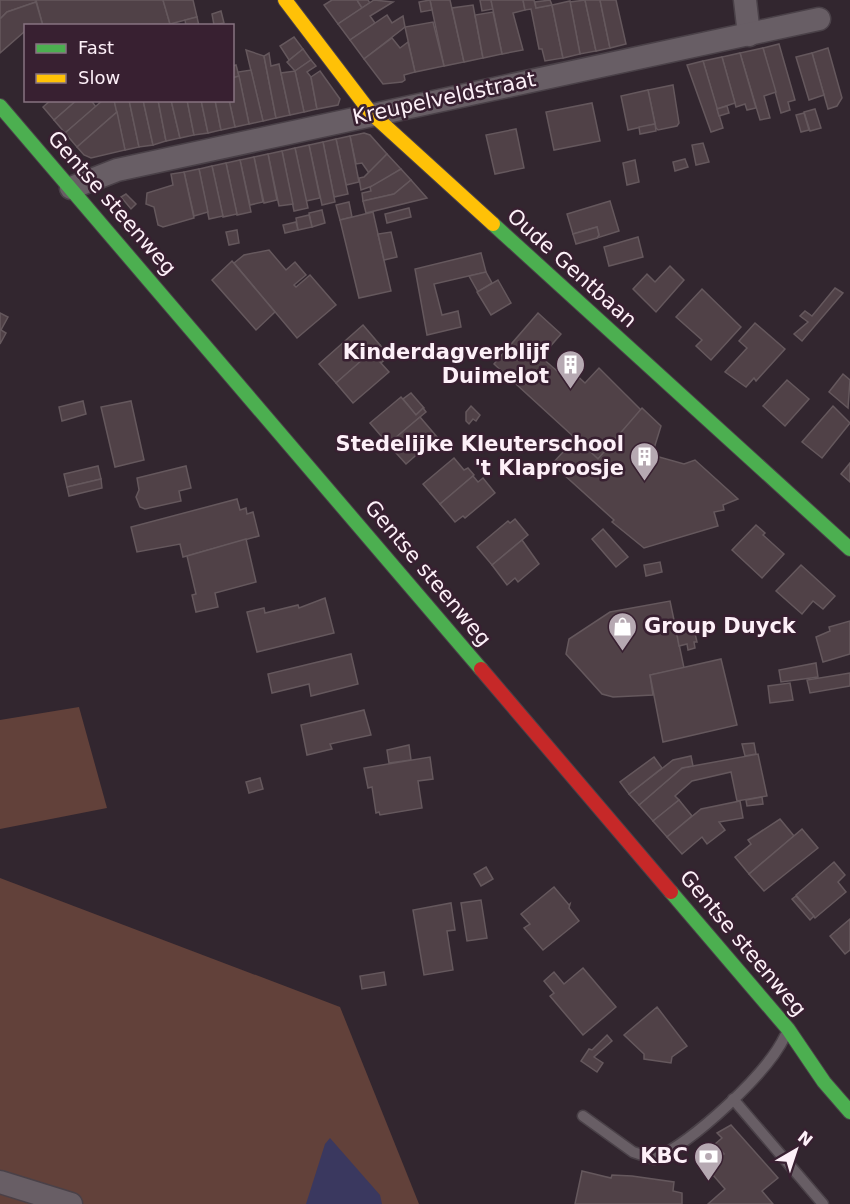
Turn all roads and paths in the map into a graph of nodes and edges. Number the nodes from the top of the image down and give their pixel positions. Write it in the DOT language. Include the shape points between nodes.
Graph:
graph roads {
  1 [pos="285,0"];
  2 [pos="746,0"];
  3 [pos="819,20"];
  4 [pos="750,34"];
  5 [pos="0,105"];
  6 [pos="371,113"];
  7 [pos="71,188"];
  8 [pos="850,549"];
  9 [pos="788,1029"];
  10 [pos="798,1042"];
  11 [pos="827,1059"];
  12 [pos="733,1099"];
  13 [pos="850,1112"];
  14 [pos="583,1116"];
  15 [pos="0,1182"];
  16 [pos="71,1204"];
  17 [pos="823,1204"];
  1 -- 6 [label="main road, Oude Gentbaan"];
  2 -- 4 [label="street"];
  3 -- 4 [label="street, Kreupelveldstraat"];
  4 -- 6 [label="street, Kreupelveldstraat"];
  5 -- 7 [label="main road, Gentse steenweg"];
  6 -- 7 [label="street, Kreupelveldstraat" via="117,170"];
  6 -- 8 [label="main road, Oude Gentbaan"];
  7 -- 9 [label="main road, Gentse steenweg"];
  9 -- 10 [label="main road, Gentse steenweg"];
  9 -- 12 [label="lane" via="777,1052"];
  10 -- 11 [label="main road, Gentse steenweg"];
  10 -- 13 [label="main road, Gentse steenweg"];
  12 -- 14 [label="lane" via="670,1152 654,1159 633,1152"];
  12 -- 17 [label="lane"];
  15 -- 16 [label="street"];
}
